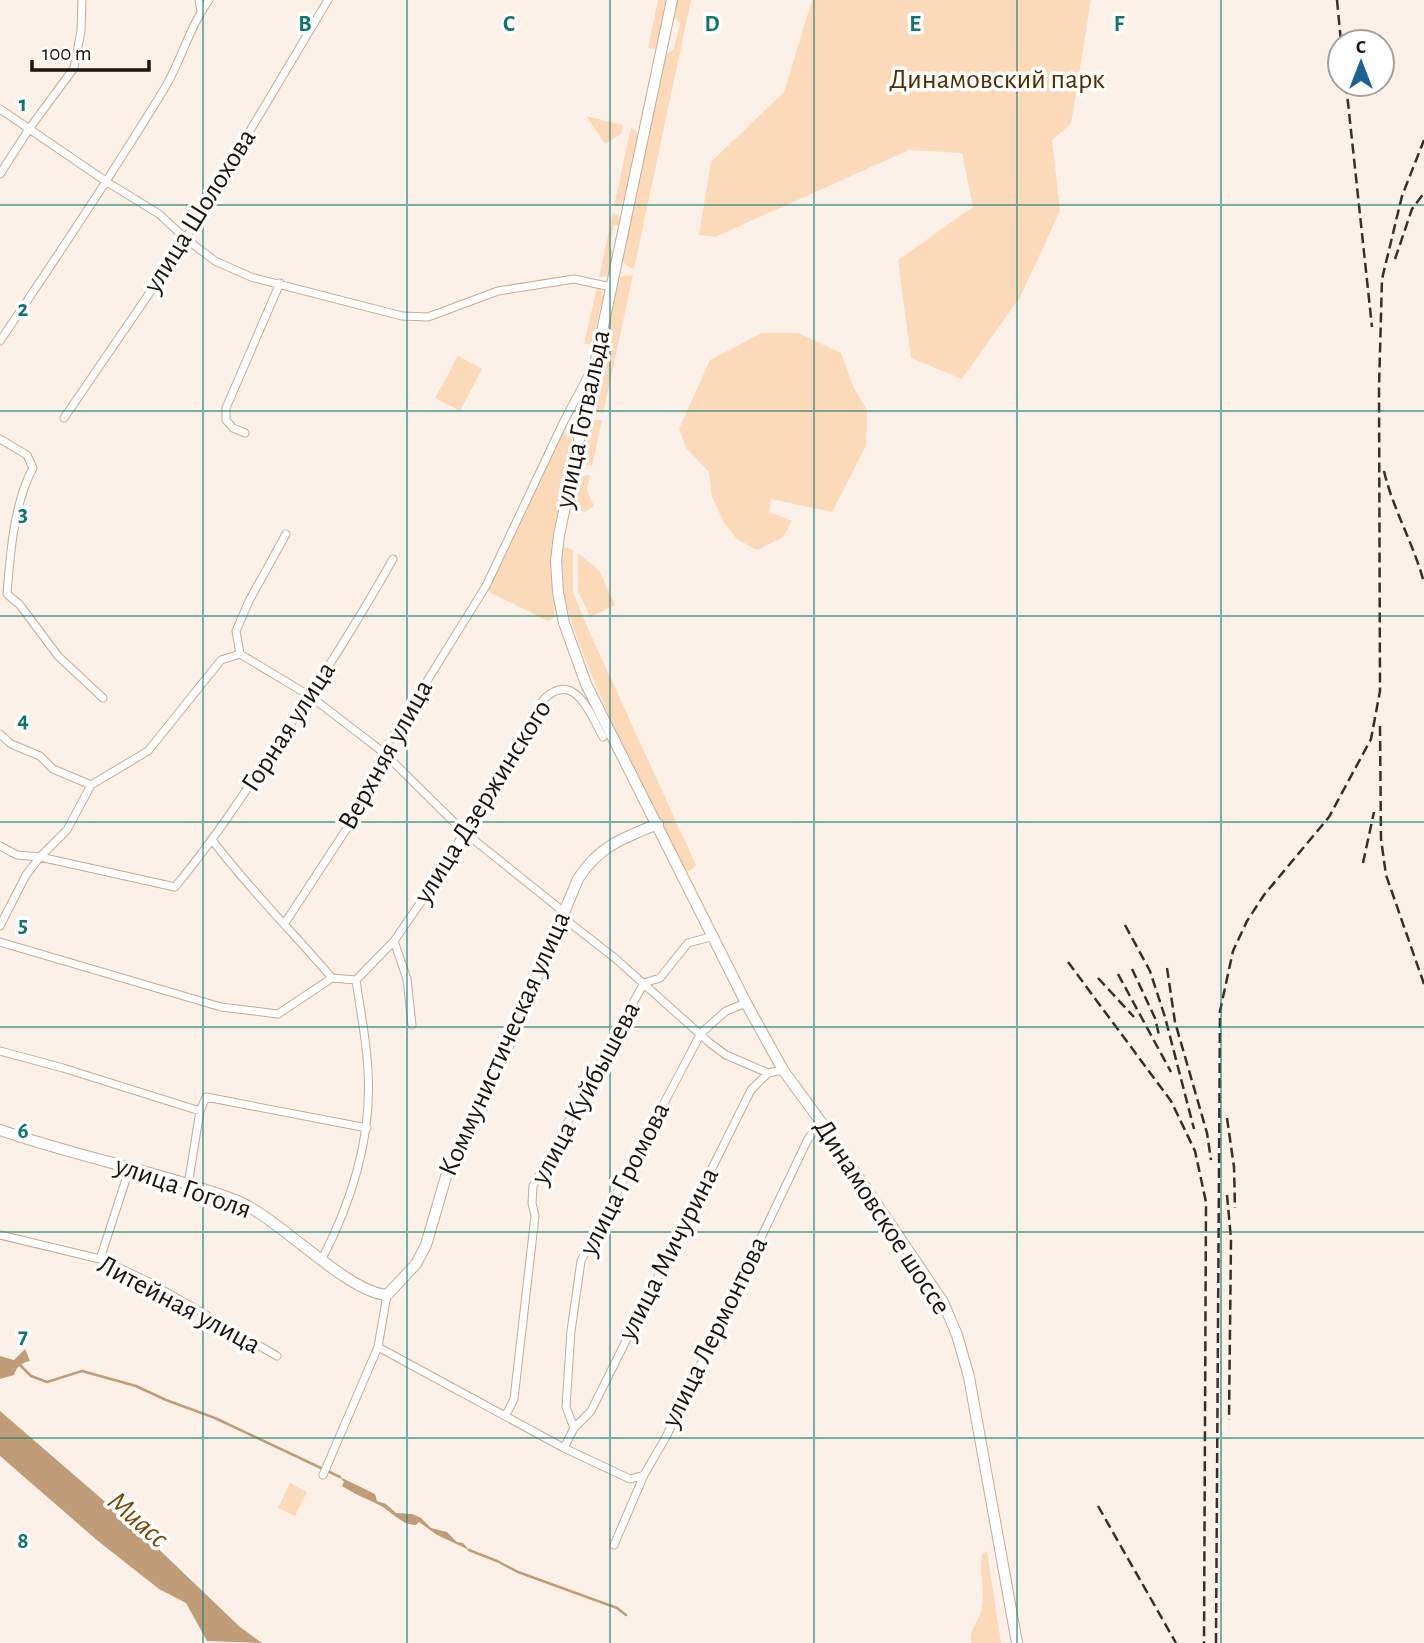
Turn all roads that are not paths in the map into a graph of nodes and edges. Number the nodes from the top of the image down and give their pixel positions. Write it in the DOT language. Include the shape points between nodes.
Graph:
graph roads {
  1 [pos="82,0"];
  2 [pos="199,0"];
  3 [pos="209,0"];
  4 [pos="328,0"];
  5 [pos="672,0"];
  6 [pos="201,11"];
  7 [pos="0,109"];
  8 [pos="29,129"];
  9 [pos="0,174"];
  10 [pos="107,182"];
  11 [pos="186,239"];
  12 [pos="280,283"];
  13 [pos="611,287"];
  14 [pos="0,341"];
  15 [pos="594,363"];
  16 [pos="64,418"];
  17 [pos="564,421"];
  18 [pos="581,426"];
  19 [pos="245,433"];
  20 [pos="0,439"];
  21 [pos="286,534"];
  22 [pos="393,559"];
  23 [pos="240,654"];
  24 [pos="310,696"];
  25 [pos="103,698"];
  26 [pos="0,734"];
  27 [pos="603,737"];
  28 [pos="383,752"];
  29 [pos="91,785"];
  30 [pos="658,824"];
  31 [pos="464,832"];
  32 [pos="213,841"];
  33 [pos="0,846"];
  34 [pos="40,858"];
  35 [pos="564,912"];
  36 [pos="285,923"];
  37 [pos="0,926"];
  38 [pos="714,936"];
  39 [pos="394,941"];
  40 [pos="0,942"];
  41 [pos="332,978"];
  42 [pos="356,980"];
  43 [pos="644,983"];
  44 [pos="746,1003"];
  45 [pos="412,1025"];
  46 [pos="701,1033"];
  47 [pos="0,1051"];
  48 [pos="783,1070"];
  49 [pos="768,1073"];
  50 [pos="200,1111"];
  51 [pos="821,1122"];
  52 [pos="367,1128"];
  53 [pos="0,1130"];
  54 [pos="130,1167"];
  55 [pos="188,1185"];
  56 [pos="0,1235"];
  57 [pos="100,1259"];
  58 [pos="322,1259"];
  59 [pos="387,1295"];
  60 [pos="378,1347"];
  61 [pos="276,1356"];
  62 [pos="506,1415"];
  63 [pos="574,1428"];
  64 [pos="564,1448"];
  65 [pos="323,1475"];
  66 [pos="644,1475"];
  67 [pos="614,1545"];
  68 [pos="1017,1643"];
  1 -- 8 [label="street" via="74,68"];
  2 -- 6 [label="street"];
  3 -- 6 [label="street"];
  4 -- 11 [label="street, улица Шолохова"];
  5 -- 13 [label="main road, улица Готвальда"];
  6 -- 10 [label="street" via="168,82"];
  7 -- 8 [label="street"];
  8 -- 9 [label="street"];
  8 -- 10 [label="street"];
  10 -- 11 [label="street" via="159,214"];
  10 -- 14 [label="street"];
  11 -- 12 [label="street" via="215,261 251,277"];
  11 -- 16 [label="street, улица Шолохова"];
  12 -- 13 [label="street" via="402,316 428,317 498,290 574,279"];
  12 -- 19 [label="street" via="226,408 226,420"];
  13 -- 15 [label="main road, улица Готвальда"];
  15 -- 17 [label="street, Верхняя улица"];
  15 -- 18 [label="main road, улица Готвальда"];
  17 -- 18 [label="street"];
  17 -- 28 [label="street, Верхняя улица" via="486,586"];
  18 -- 30 [label="main road, улица Готвальда" via="559,535 558,592 586,684"];
  20 -- 25 [label="street" via="27,455 33,468 19,512 7,594 58,656"];
  21 -- 23 [label="street" via="236,631"];
  22 -- 24 [label="street, Горная улица"];
  23 -- 24 [label="street"];
  23 -- 29 [label="street" via="221,660 148,751"];
  24 -- 28 [label="street"];
  24 -- 32 [label="street, Горная улица"];
  26 -- 29 [label="street" via="40,756 53,769"];
  27 -- 31 [label="street, улица Дзержинского" via="575,692 553,691"];
  28 -- 31 [label="street"];
  28 -- 36 [label="street, Верхняя улица" via="353,819"];
  29 -- 34 [label="street" via="67,830"];
  30 -- 35 [label="main road, Коммунистическая улица" via="601,850 578,879"];
  30 -- 38 [label="main road, Динамовское шоссе"];
  31 -- 35 [label="street"];
  31 -- 39 [label="street, улица Дзержинского"];
  32 -- 34 [label="street, Горная улица" via="175,887"];
  32 -- 36 [label="street"];
  33 -- 34 [label="street"];
  34 -- 37 [label="street"];
  35 -- 43 [label="street" via="570,923"];
  35 -- 59 [label="main road, Коммунистическая улица" via="508,1046 450,1163 426,1245 416,1264"];
  36 -- 41 [label="street"];
  38 -- 43 [label="street, улица Куйбышева" via="688,943 660,978"];
  38 -- 44 [label="main road, Динамовское шоссе"];
  39 -- 42 [label="street, улица Дзержинского"];
  39 -- 45 [label="street" via="407,979"];
  40 -- 41 [label="street" via="221,1007 278,1014"];
  41 -- 42 [label="street"];
  42 -- 52 [label="street" via="368,1071"];
  43 -- 46 [label="street"];
  43 -- 62 [label="street, улица Куйбышева" via="533,1186 535,1216 514,1399"];
  44 -- 46 [label="street, улица Громова" via="726,1011"];
  44 -- 48 [label="main road, Динамовское шоссе"];
  46 -- 49 [label="street" via="726,1055"];
  46 -- 63 [label="street, улица Громова" via="581,1261 566,1407"];
  47 -- 50 [label="street"];
  48 -- 49 [label="street"];
  48 -- 51 [label="main road, Динамовское шоссе"];
  49 -- 63 [label="street, улица Мичурина" via="751,1090 591,1411"];
  50 -- 52 [label="street" via="206,1097"];
  50 -- 55 [label="street"];
  51 -- 66 [label="street, улица Лермонтова" via="808,1139"];
  51 -- 68 [label="main road, Динамовское шоссе" via="929,1279 957,1335 969,1377"];
  52 -- 58 [label="street" via="349,1198"];
  53 -- 54 [label="main road, улица Гоголя"];
  54 -- 55 [label="main road, улица Гоголя"];
  54 -- 57 [label="street"];
  55 -- 58 [label="main road, улица Гоголя" via="239,1202"];
  56 -- 57 [label="street, Литейная улица"];
  57 -- 61 [label="street, Литейная улица"];
  58 -- 59 [label="main road, улица Гоголя" via="368,1290"];
  59 -- 60 [label="street"];
  60 -- 62 [label="street"];
  60 -- 65 [label="street"];
  62 -- 64 [label="street"];
  63 -- 64 [label="street, улица Мичурина"];
  64 -- 66 [label="street" via="630,1479"];
  66 -- 67 [label="street, улица Лермонтова"];
}
